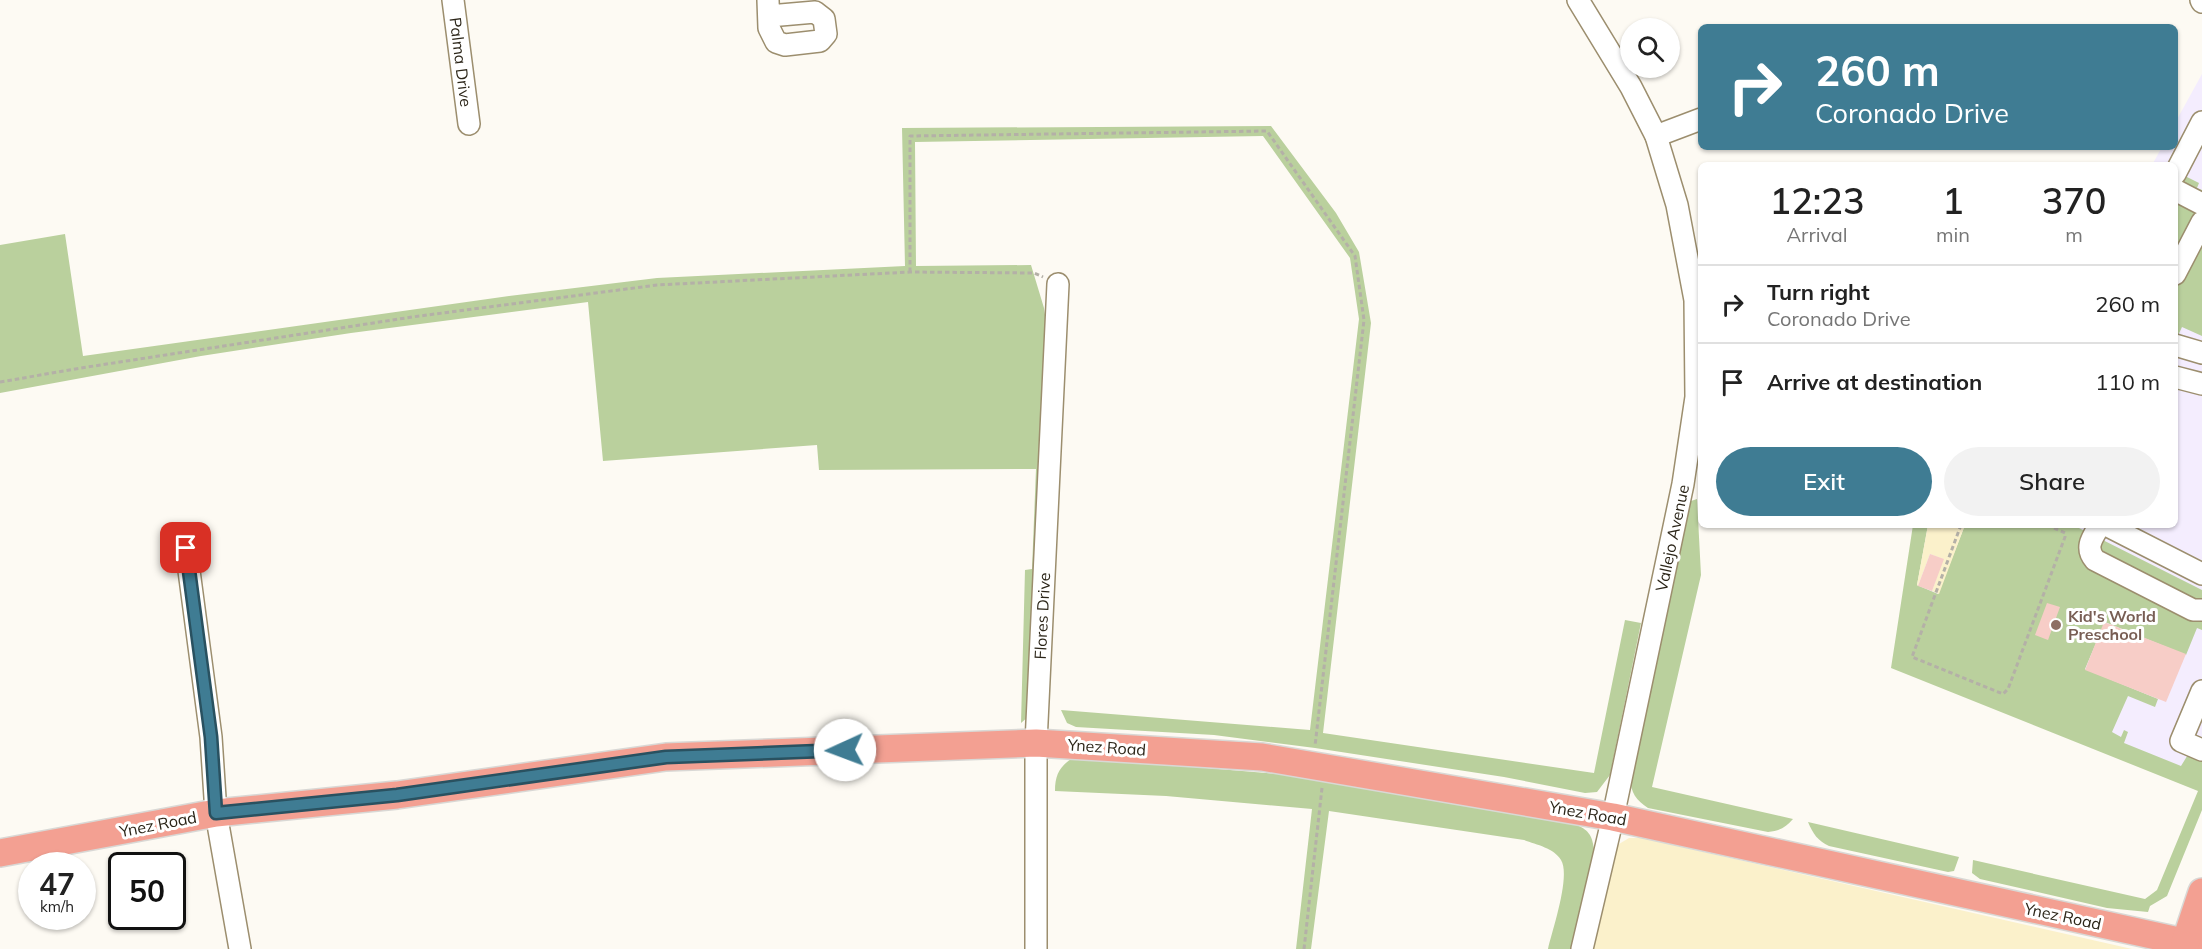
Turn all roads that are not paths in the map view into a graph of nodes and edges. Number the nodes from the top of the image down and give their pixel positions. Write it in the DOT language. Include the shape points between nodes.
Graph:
graph roads {
  1 [pos="453,0"];
  2 [pos="1578,0"];
  3 [pos="1698,120"];
  4 [pos="2202,122"];
  5 [pos="469,124"];
  6 [pos="1656,136"];
  7 [pos="2178,168"];
  8 [pos="2178,192"];
  9 [pos="2202,204"];
  10 [pos="2202,222"];
  11 [pos="2178,268"];
  12 [pos="1058,284"];
  13 [pos="2178,346"];
  14 [pos="2202,353"];
  15 [pos="2178,378"];
  16 [pos="2202,384"];
  17 [pos="2098,528"];
  18 [pos="2112,528"];
  19 [pos="186,548"];
  20 [pos="2202,574"];
  21 [pos="2202,610"];
  22 [pos="2202,691"];
  23 [pos="1036,742"];
  24 [pos="2202,750"];
  25 [pos="216,813"];
  26 [pos="1613,817"];
  27 [pos="0,853"];
  28 [pos="2202,892"];
  29 [pos="2190,946"];
  30 [pos="240,949"];
  31 [pos="1036,949"];
  32 [pos="1582,949"];
  1 -- 5 [label="street, Palma Drive"];
  2 -- 6 [label="street, Vallejo Avenue"];
  3 -- 6 [label="street"];
  4 -- 7 [label="street"];
  6 -- 26 [label="street, Vallejo Avenue" via="1677,205 1695,300 1696,397 1683,484"];
  8 -- 9 [label="street"];
  10 -- 11 [label="street"];
  12 -- 23 [label="street, Flores Drive"];
  13 -- 14 [label="street"];
  15 -- 16 [label="street"];
  17 -- 21 [label="street" via="2089,546 2094,560 2193,610"];
  18 -- 20 [label="street"];
  19 -- 25 [label="street" via="211,737"];
  22 -- 24 [label="street" via="2181,741"];
  23 -- 25 [label="main road, Ynez Road" via="666,757 397,795"];
  23 -- 26 [label="main road, Ynez Road" via="1262,757"];
  23 -- 31 [label="street, Flores Drive"];
  25 -- 27 [label="main road, Ynez Road"];
  25 -- 30 [label="street"];
  26 -- 29 [label="main road, Ynez Road"];
  26 -- 32 [label="street, Vallejo Avenue"];
  28 -- 29 [label="main road"];
}
